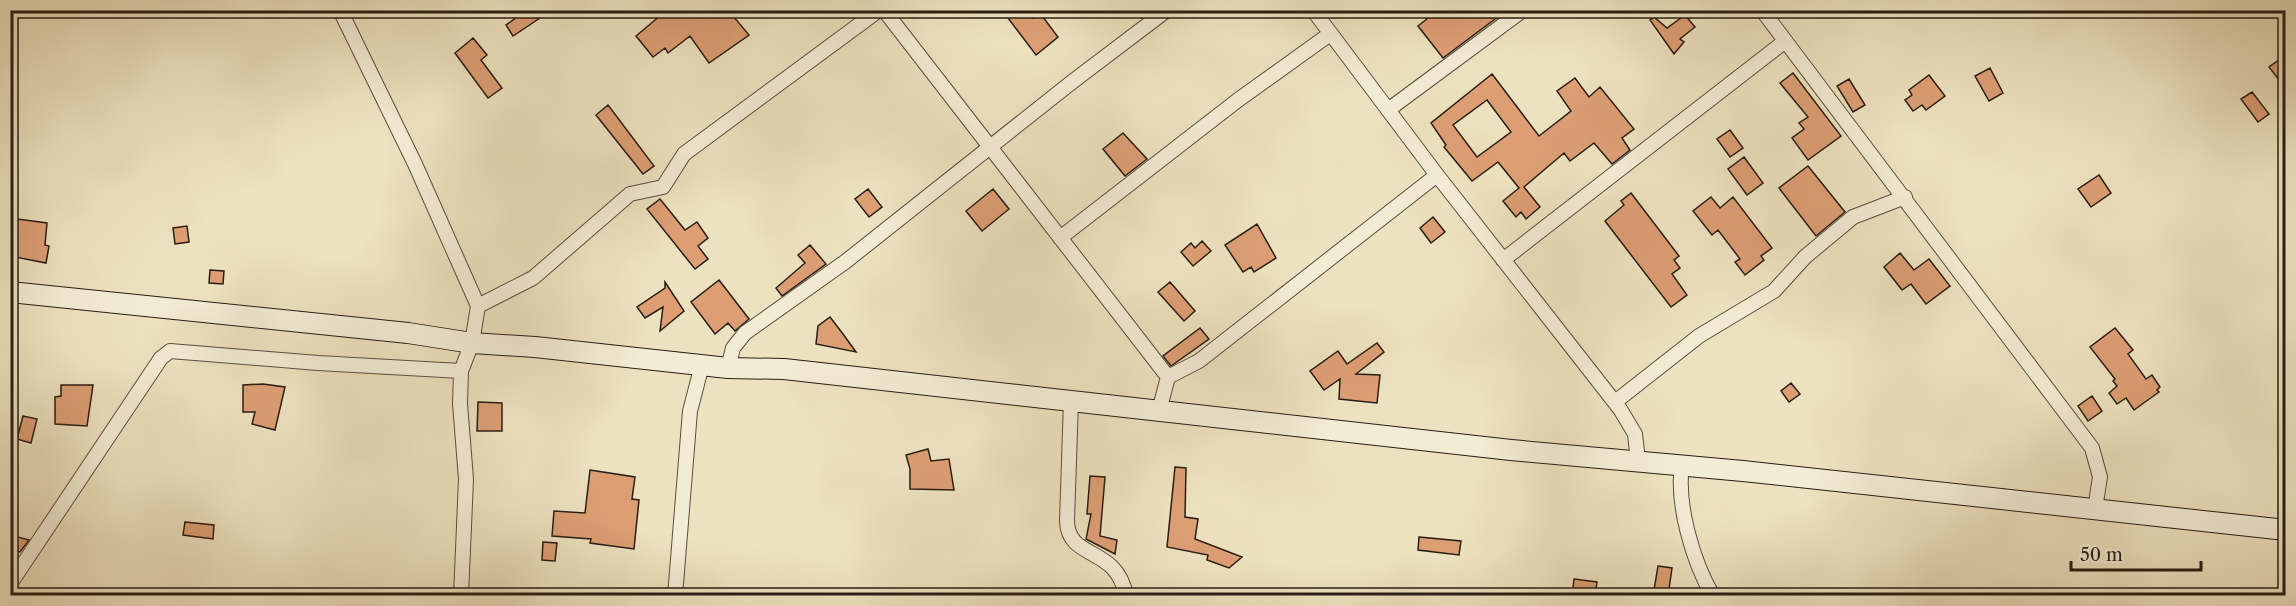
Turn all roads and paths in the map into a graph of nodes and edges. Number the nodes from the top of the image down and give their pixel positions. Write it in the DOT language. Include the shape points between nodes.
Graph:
graph roads {
  1 [pos="340,10"];
  2 [pos="879,10"];
  3 [pos="884,10"];
  4 [pos="1167,10"];
  5 [pos="1313,10"];
  6 [pos="1523,10"];
  7 [pos="1762,10"];
  8 [pos="1330,34"];
  9 [pos="1784,42"];
  10 [pos="1388,110"];
  11 [pos="990,147"];
  12 [pos="1437,175"];
  13 [pos="1905,197"];
  14 [pos="1060,238"];
  15 [pos="1503,260"];
  16 [pos="10,292"];
  17 [pos="478,306"];
  18 [pos="472,343"];
  19 [pos="702,365"];
  20 [pos="728,368"];
  21 [pos="461,371"];
  22 [pos="1168,377"];
  23 [pos="1071,401"];
  24 [pos="1615,402"];
  25 [pos="1159,411"];
  26 [pos="1638,461"];
  27 [pos="1682,465"];
  28 [pos="2095,509"];
  29 [pos="2286,530"];
  30 [pos="10,584"];
  31 [pos="461,596"];
  32 [pos="675,596"];
  33 [pos="1126,596"];
  34 [pos="1713,596"];
  1 -- 17 [label="street" via="411,153"];
  2 -- 17 [label="street" via="684,154 663,188 630,194 533,278"];
  3 -- 11 [label="street"];
  4 -- 11 [label="street"];
  5 -- 8 [label="street"];
  6 -- 10 [label="street"];
  7 -- 9 [label="street"];
  8 -- 10 [label="street"];
  8 -- 14 [label="street"];
  9 -- 13 [label="street"];
  9 -- 15 [label="street"];
  10 -- 12 [label="street"];
  11 -- 14 [label="street"];
  11 -- 20 [label="street" via="845,262 745,333 733,348"];
  12 -- 15 [label="street"];
  12 -- 22 [label="street" via="1199,362"];
  13 -- 24 [label="street" via="1853,217 1805,257 1774,291 1699,336"];
  13 -- 28 [label="street" via="2092,448 2100,477"];
  14 -- 22 [label="street"];
  15 -- 24 [label="street"];
  16 -- 18 [label="street"];
  17 -- 18 [label="street"];
  18 -- 19 [label="street"];
  18 -- 21 [label="street"];
  19 -- 20 [label="street"];
  19 -- 32 [label="street" via="690,411"];
  20 -- 23 [label="street" via="784,369"];
  21 -- 30 [label="street" via="170,351 161,358"];
  21 -- 31 [label="street" via="466,479"];
  22 -- 25 [label="street"];
  23 -- 25 [label="street"];
  23 -- 33 [label="street" via="1069,536 1078,546 1113,566 1122,579"];
  24 -- 26 [label="street" via="1635,434"];
  25 -- 26 [label="street"];
  26 -- 27 [label="street"];
  27 -- 28 [label="street"];
  27 -- 34 [label="street" via="1681,502"];
  28 -- 29 [label="street"];
}
